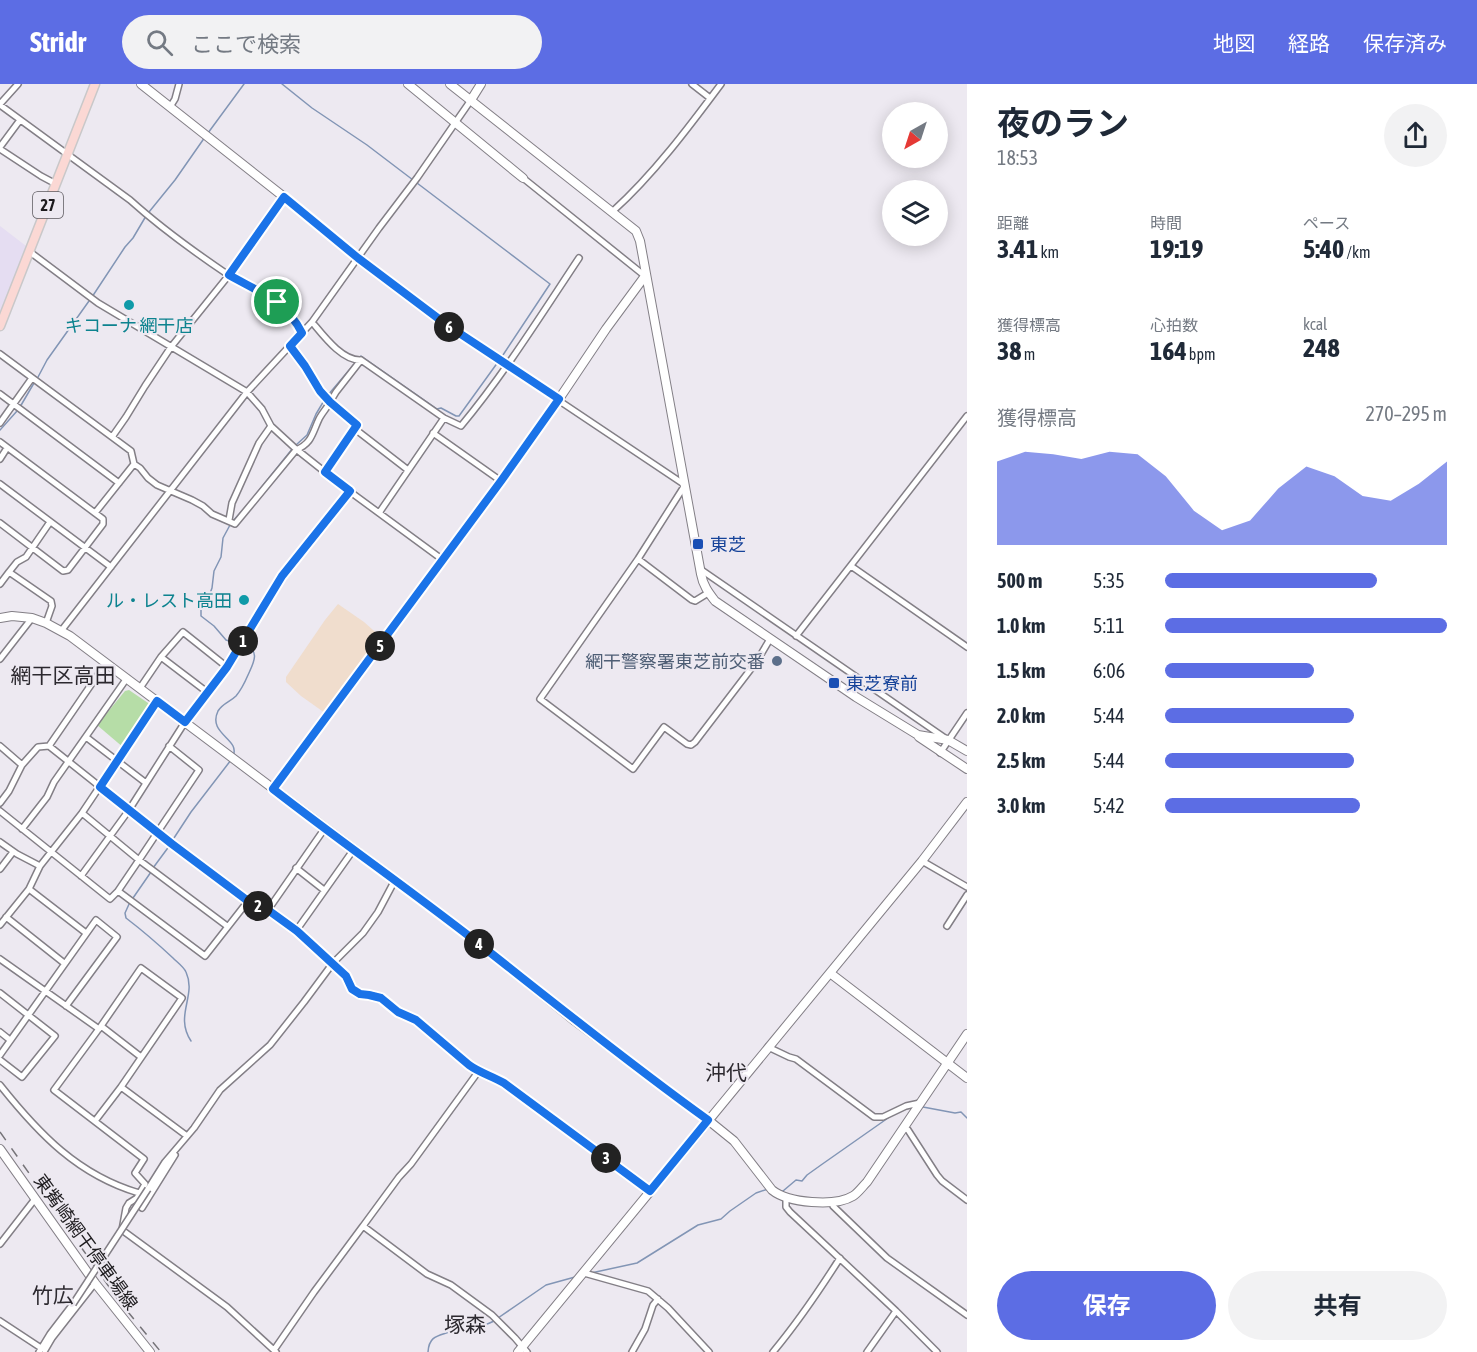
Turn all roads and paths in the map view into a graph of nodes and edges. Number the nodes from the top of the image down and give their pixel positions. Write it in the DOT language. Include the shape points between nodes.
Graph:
graph roads {
  1 [pos="18,84"];
  2 [pos="95,84"];
  3 [pos="141,84"];
  4 [pos="179,84"];
  5 [pos="408,84"];
  6 [pos="450,84"];
  7 [pos="481,84"];
  8 [pos="692,84"];
  9 [pos="721,84"];
  10 [pos="710,98"];
  11 [pos="471,100"];
  12 [pos="0,105"];
  13 [pos="171,107"];
  14 [pos="20,120"];
  15 [pos="455,122"];
  16 [pos="0,148"];
  17 [pos="68,154"];
  18 [pos="523,178"];
  19 [pos="56,184"];
  20 [pos="284,197"];
  21 [pos="613,211"];
  22 [pos="30,252"];
  23 [pos="358,258"];
  24 [pos="579,258"];
  25 [pos="229,275"];
  26 [pos="645,276"];
  27 [pos="312,322"];
  28 [pos="0,326"];
  29 [pos="302,333"];
  30 [pos="290,346"];
  31 [pos="171,347"];
  32 [pos="0,354"];
  33 [pos="361,360"];
  34 [pos="507,365"];
  35 [pos="32,378"];
  36 [pos="247,392"];
  37 [pos="0,394"];
  38 [pos="559,399"];
  39 [pos="330,402"];
  40 [pos="14,404"];
  41 [pos="967,416"];
  42 [pos="444,417"];
  43 [pos="0,423"];
  44 [pos="271,426"];
  45 [pos="355,429"];
  46 [pos="433,433"];
  47 [pos="112,437"];
  48 [pos="0,442"];
  49 [pos="8,448"];
  50 [pos="294,448"];
  51 [pos="0,459"];
  52 [pos="134,464"];
  53 [pos="408,470"];
  54 [pos="325,472"];
  55 [pos="501,481"];
  56 [pos="118,483"];
  57 [pos="0,484"];
  58 [pos="685,485"];
  59 [pos="171,490"];
  60 [pos="350,491"];
  61 [pos="95,513"];
  62 [pos="380,513"];
  63 [pos="50,522"];
  64 [pos="231,522"];
  65 [pos="0,523"];
  66 [pos="32,546"];
  67 [pos="85,548"];
  68 [pos="638,559"];
  69 [pos="443,560"];
  70 [pos="851,566"];
  71 [pos="111,567"];
  72 [pos="700,569"];
  73 [pos="9,572"];
  74 [pos="0,584"];
  75 [pos="708,593"];
  76 [pos="0,618"];
  77 [pos="32,618"];
  78 [pos="46,623"];
  79 [pos="61,631"];
  80 [pos="796,636"];
  81 [pos="770,639"];
  82 [pos="967,646"];
  83 [pos="161,657"];
  84 [pos="0,659"];
  85 [pos="106,663"];
  86 [pos="227,667"];
  87 [pos="127,678"];
  88 [pos="140,688"];
  89 [pos="207,692"];
  90 [pos="157,701"];
  91 [pos="967,713"];
  92 [pos="185,722"];
  93 [pos="905,727"];
  94 [pos="86,737"];
  95 [pos="948,740"];
  96 [pos="0,746"];
  97 [pos="49,746"];
  98 [pos="169,746"];
  99 [pos="967,752"];
  100 [pos="940,753"];
  101 [pos="117,761"];
  102 [pos="69,762"];
  103 [pos="22,765"];
  104 [pos="967,770"];
  105 [pos="146,783"];
  106 [pos="100,787"];
  107 [pos="273,789"];
  108 [pos="967,802"];
  109 [pos="0,803"];
  110 [pos="129,810"];
  111 [pos="0,811"];
  112 [pos="82,813"];
  113 [pos="325,828"];
  114 [pos="22,829"];
  115 [pos="156,832"];
  116 [pos="111,836"];
  117 [pos="0,842"];
  118 [pos="354,849"];
  119 [pos="13,852"];
  120 [pos="52,853"];
  121 [pos="139,860"];
  122 [pos="922,861"];
  123 [pos="39,866"];
  124 [pos="296,868"];
  125 [pos="0,869"];
  126 [pos="81,876"];
  127 [pos="395,880"];
  128 [pos="967,887"];
  129 [pos="29,889"];
  130 [pos="324,890"];
  131 [pos="118,891"];
  132 [pos="967,895"];
  133 [pos="248,901"];
  134 [pos="268,910"];
  135 [pos="6,917"];
  136 [pos="0,925"];
  137 [pos="227,926"];
  138 [pos="947,926"];
  139 [pos="297,931"];
  140 [pos="86,933"];
  141 [pos="0,959"];
  142 [pos="64,963"];
  143 [pos="333,963"];
  144 [pos="830,973"];
  145 [pos="44,991"];
  146 [pos="0,993"];
  147 [pos="66,1006"];
  148 [pos="28,1014"];
  149 [pos="100,1028"];
  150 [pos="0,1032"];
  151 [pos="967,1034"];
  152 [pos="10,1040"];
  153 [pos="768,1047"];
  154 [pos="0,1055"];
  155 [pos="141,1057"];
  156 [pos="0,1060"];
  157 [pos="947,1062"];
  158 [pos="478,1072"];
  159 [pos="967,1078"];
  160 [pos="0,1085"];
  161 [pos="121,1087"];
  162 [pos="920,1103"];
  163 [pos="708,1120"];
  164 [pos="95,1121"];
  165 [pos="904,1128"];
  166 [pos="187,1136"];
  167 [pos="0,1149"];
  168 [pos="650,1191"];
  169 [pos="139,1193"];
  170 [pos="786,1198"];
  171 [pos="35,1199"];
  172 [pos="967,1200"];
  173 [pos="832,1202"];
  174 [pos="142,1208"];
  175 [pos="363,1226"];
  176 [pos="0,1244"];
  177 [pos="840,1258"];
  178 [pos="584,1273"];
  179 [pos="95,1283"];
  180 [pos="658,1299"];
  181 [pos="896,1311"];
  182 [pos="967,1315"];
  183 [pos="0,1320"];
  184 [pos="42,1350"];
  185 [pos="522,1350"];
  186 [pos="275,1351"];
  187 [pos="150,1352"];
  188 [pos="632,1352"];
  189 [pos="709,1352"];
  190 [pos="772,1352"];
  191 [pos="867,1352"];
  192 [pos="937,1352"];
  1 -- 12 [label="street"];
  2 -- 17 [label="main road, 27"];
  3 -- 13 [label="street"];
  4 -- 13 [label="street"];
  5 -- 15 [label="street"];
  6 -- 11 [label="street"];
  7 -- 11 [label="street"];
  8 -- 10 [label="street"];
  9 -- 10 [label="street"];
  10 -- 21 [label="street" via="629,197"];
  11 -- 15 [label="street"];
  11 -- 21 [label="street"];
  12 -- 14 [label="street"];
  13 -- 20 [label="street"];
  14 -- 16 [label="street"];
  14 -- 17 [label="street"];
  15 -- 18 [label="street"];
  15 -- 23 [label="street"];
  16 -- 19 [label="street"];
  17 -- 19 [label="main road, 27"];
  17 -- 25 [label="street"];
  18 -- 26 [label="street"];
  19 -- 22 [label="main road, 27"];
  20 -- 23 [label="street"];
  20 -- 25 [label="street"];
  21 -- 26 [label="street" via="636,231"];
  22 -- 28 [label="main road, 27"];
  22 -- 31 [label="street" via="98,303"];
  23 -- 27 [label="street"];
  23 -- 34 [label="street"];
  24 -- 34 [label="street"];
  25 -- 29 [label="street" via="277,302"];
  25 -- 31 [label="street"];
  26 -- 38 [label="street"];
  26 -- 58 [label="street"];
  27 -- 29 [label="street"];
  27 -- 33 [label="street" via="342,352"];
  29 -- 30 [label="street"];
  30 -- 36 [label="street"];
  30 -- 39 [label="street"];
  31 -- 36 [label="street"];
  31 -- 47 [label="street"];
  32 -- 35 [label="street"];
  33 -- 39 [label="street"];
  33 -- 42 [label="street"];
  34 -- 38 [label="street"];
  34 -- 42 [label="street" via="461,426"];
  35 -- 40 [label="street"];
  35 -- 47 [label="street"];
  36 -- 44 [label="street"];
  36 -- 59 [label="street"];
  37 -- 40 [label="street"];
  38 -- 55 [label="street"];
  38 -- 58 [label="street"];
  39 -- 45 [label="street" via="357,425"];
  39 -- 50 [label="street" via="309,442"];
  40 -- 43 [label="street"];
  40 -- 56 [label="street"];
  41 -- 70 [label="street"];
  42 -- 46 [label="street"];
  44 -- 50 [label="street"];
  44 -- 64 [label="street" via="259,443 232,503"];
  45 -- 53 [label="street"];
  45 -- 54 [label="street"];
  46 -- 53 [label="street"];
  46 -- 55 [label="street"];
  47 -- 52 [label="street" via="131,451"];
  48 -- 49 [label="street"];
  49 -- 51 [label="street"];
  49 -- 61 [label="street"];
  50 -- 54 [label="street"];
  50 -- 64 [label="street" via="235,524"];
  52 -- 56 [label="street"];
  52 -- 59 [label="street" via="157,485"];
  53 -- 62 [label="street"];
  54 -- 60 [label="street"];
  55 -- 69 [label="street"];
  56 -- 61 [label="street"];
  57 -- 63 [label="street"];
  58 -- 68 [label="street"];
  58 -- 72 [label="street"];
  59 -- 64 [label="street"];
  59 -- 71 [label="street"];
  60 -- 62 [label="street"];
  60 -- 86 [label="street" via="282,576"];
  61 -- 67 [label="street" via="103,524"];
  62 -- 69 [label="street"];
  63 -- 66 [label="street"];
  63 -- 67 [label="street"];
  65 -- 66 [label="street"];
  66 -- 67 [label="street" via="63,571"];
  66 -- 73 [label="street"];
  67 -- 71 [label="street"];
  68 -- 75 [label="street" via="692,600"];
  68 -- 81 [label="street" via="540,699 633,769 664,727 687,744 695,742"];
  69 -- 107 [label="street"];
  70 -- 80 [label="street"];
  70 -- 82 [label="street"];
  71 -- 79 [label="street"];
  72 -- 75 [label="street"];
  72 -- 80 [label="street"];
  73 -- 74 [label="street"];
  73 -- 78 [label="street" via="51,601"];
  75 -- 81 [label="street"];
  76 -- 77 [label="street"];
  77 -- 78 [label="street"];
  77 -- 84 [label="street"];
  78 -- 79 [label="street"];
  79 -- 85 [label="street"];
  80 -- 95 [label="street"];
  81 -- 93 [label="street"];
  83 -- 86 [label="street" via="183,632"];
  83 -- 88 [label="street"];
  83 -- 89 [label="street"];
  85 -- 87 [label="street"];
  85 -- 97 [label="street"];
  86 -- 89 [label="street"];
  87 -- 88 [label="street"];
  87 -- 94 [label="street"];
  88 -- 90 [label="street"];
  89 -- 92 [label="street"];
  90 -- 92 [label="street"];
  90 -- 101 [label="street"];
  91 -- 95 [label="street"];
  92 -- 98 [label="street"];
  92 -- 107 [label="street"];
  93 -- 95 [label="street" via="918,735"];
  93 -- 100 [label="street"];
  94 -- 101 [label="street"];
  94 -- 102 [label="street"];
  95 -- 99 [label="street"];
  95 -- 100 [label="street"];
  96 -- 103 [label="street"];
  97 -- 102 [label="street"];
  97 -- 103 [label="street" via="38,747"];
  98 -- 105 [label="street"];
  98 -- 115 [label="street" via="199,770"];
  100 -- 104 [label="street"];
  101 -- 105 [label="street"];
  101 -- 106 [label="street"];
  102 -- 106 [label="street"];
  102 -- 114 [label="street"];
  103 -- 109 [label="street"];
  105 -- 110 [label="street"];
  106 -- 110 [label="street"];
  106 -- 112 [label="street"];
  107 -- 113 [label="street"];
  108 -- 122 [label="street"];
  110 -- 115 [label="street"];
  110 -- 116 [label="street"];
  111 -- 114 [label="street"];
  112 -- 116 [label="street"];
  112 -- 120 [label="street"];
  113 -- 118 [label="street"];
  113 -- 124 [label="street"];
  114 -- 120 [label="street"];
  115 -- 121 [label="street"];
  115 -- 133 [label="street"];
  116 -- 121 [label="street"];
  116 -- 126 [label="street"];
  117 -- 119 [label="street"];
  118 -- 127 [label="street"];
  118 -- 130 [label="street"];
  119 -- 123 [label="street"];
  119 -- 125 [label="street"];
  120 -- 123 [label="street"];
  120 -- 126 [label="street"];
  121 -- 131 [label="street"];
  121 -- 137 [label="street"];
  122 -- 128 [label="street"];
  122 -- 144 [label="street"];
  123 -- 129 [label="street"];
  124 -- 130 [label="street"];
  124 -- 134 [label="street"];
  126 -- 131 [label="street" via="110,899"];
  127 -- 143 [label="street" via="363,933"];
  127 -- 163 [label="street"];
  129 -- 135 [label="street"];
  129 -- 140 [label="street"];
  130 -- 139 [label="street"];
  131 -- 137 [label="street" via="205,956"];
  132 -- 138 [label="street"];
  133 -- 134 [label="street"];
  133 -- 137 [label="street"];
  134 -- 139 [label="street"];
  135 -- 136 [label="street"];
  135 -- 142 [label="street"];
  139 -- 143 [label="street"];
  140 -- 142 [label="street"];
  140 -- 147 [label="street" via="96,920 117,937"];
  141 -- 145 [label="street"];
  142 -- 145 [label="street"];
  143 -- 158 [label="street" via="352,989 381,998 416,1020"];
  143 -- 166 [label="street" via="270,1045 220,1090"];
  144 -- 153 [label="street"];
  144 -- 157 [label="street"];
  145 -- 147 [label="street"];
  145 -- 148 [label="street"];
  146 -- 148 [label="street"];
  147 -- 149 [label="street"];
  148 -- 152 [label="street"];
  148 -- 156 [label="street" via="55,1036 22,1077"];
  149 -- 155 [label="street"];
  149 -- 155 [label="street" via="141,968 182,998"];
  149 -- 164 [label="street" via="54,1090"];
  150 -- 152 [label="street"];
  151 -- 157 [label="street"];
  152 -- 154 [label="street"];
  153 -- 162 [label="street" via="796,1059 874,1117"];
  153 -- 163 [label="street"];
  155 -- 161 [label="street"];
  157 -- 159 [label="street"];
  157 -- 162 [label="street"];
  158 -- 168 [label="street" via="504,1083"];
  158 -- 175 [label="street"];
  160 -- 169 [label="street" via="35,1126 79,1165 106,1181"];
  161 -- 164 [label="street"];
  161 -- 166 [label="street"];
  162 -- 165 [label="street"];
  163 -- 168 [label="street"];
  163 -- 170 [label="street" via="734,1141 772,1190"];
  164 -- 169 [label="street" via="144,1159 135,1173 145,1184"];
  165 -- 172 [label="street" via="937,1175"];
  165 -- 173 [label="street" via="867,1182 852,1196"];
  166 -- 174 [label="street"];
  166 -- 184 [label="street, bridge" via="165,1162"];
  167 -- 171 [label="street, 東觜崎網干停車場線"];
  168 -- 178 [label="street"];
  169 -- 186 [label="street" via="126,1208 122,1230 227,1307"];
  170 -- 173 [label="street"];
  170 -- 177 [label="street" via="790,1212"];
  171 -- 176 [label="street"];
  171 -- 179 [label="street, 東觜崎網干停車場線"];
  173 -- 182 [label="street" via="887,1258"];
  175 -- 185 [label="street" via="427,1274 451,1285 492,1315"];
  175 -- 186 [label="street"];
  177 -- 181 [label="street"];
  177 -- 190 [label="street"];
  178 -- 180 [label="street" via="648,1291"];
  178 -- 185 [label="street"];
  179 -- 184 [label="street"];
  179 -- 187 [label="street, 東觜崎網干停車場線"];
  180 -- 188 [label="street"];
  180 -- 189 [label="street"];
  181 -- 191 [label="street"];
  181 -- 192 [label="street"];
  183 -- 184 [label="street"];
}
